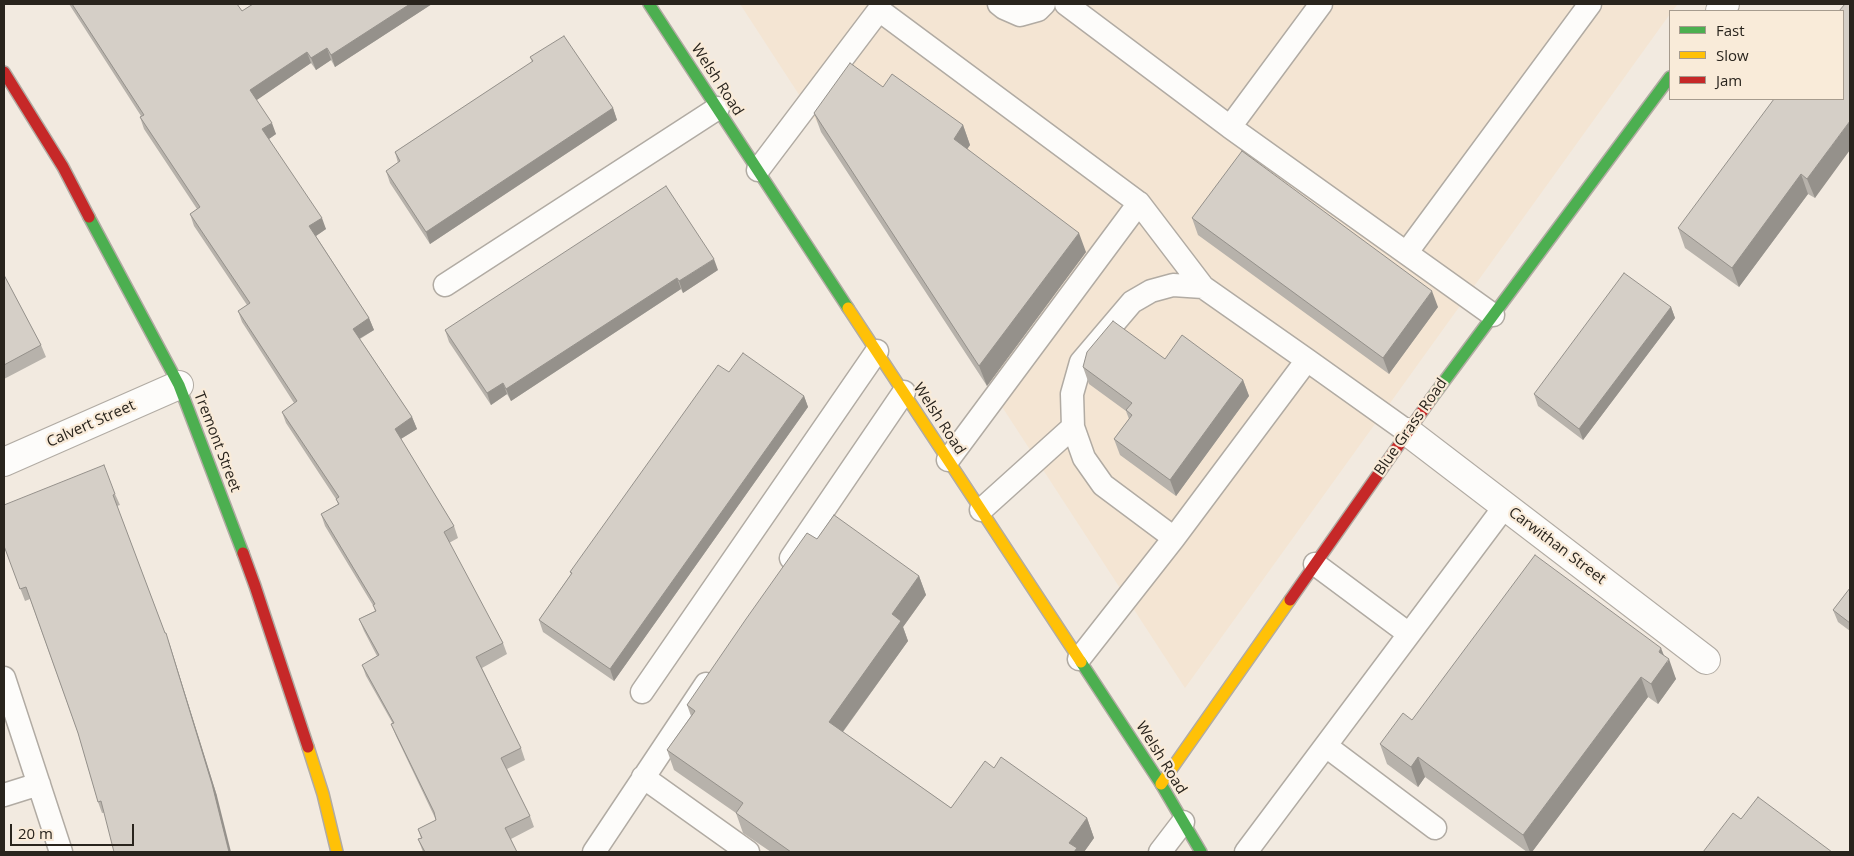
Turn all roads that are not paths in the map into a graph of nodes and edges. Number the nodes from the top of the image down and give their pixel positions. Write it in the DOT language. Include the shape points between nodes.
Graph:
graph roads {
  1 [pos="649,4"];
  2 [pos="999,4"];
  3 [pos="1044,4"];
  4 [pos="1066,4"];
  5 [pos="1321,4"];
  6 [pos="1590,4"];
  7 [pos="4,72"];
  8 [pos="1669,78"];
  9 [pos="718,108"];
  10 [pos="1230,127"];
  11 [pos="758,170"];
  12 [pos="1139,203"];
  13 [pos="1407,252"];
  14 [pos="445,285"];
  15 [pos="1203,287"];
  16 [pos="1493,315"];
  17 [pos="877,351"];
  18 [pos="1307,360"];
  19 [pos="179,386"];
  20 [pos="904,392"];
  21 [pos="1073,427"];
  22 [pos="1408,432"];
  23 [pos="948,460"];
  24 [pos="4,462"];
  25 [pos="1505,506"];
  26 [pos="981,510"];
  27 [pos="1174,538"];
  28 [pos="1314,564"];
  29 [pos="782,572"];
  30 [pos="1409,634"];
  31 [pos="1079,659"];
  32 [pos="1706,660"];
  33 [pos="715,670"];
  34 [pos="4,678"];
  35 [pos="642,692"];
  36 [pos="1326,746"];
  37 [pos="643,777"];
  38 [pos="40,784"];
  39 [pos="1161,784"];
  40 [pos="4,796"];
  41 [pos="1183,822"];
  42 [pos="1435,828"];
  43 [pos="61,852"];
  44 [pos="337,852"];
  45 [pos="594,852"];
  46 [pos="748,852"];
  47 [pos="1160,852"];
  48 [pos="1201,852"];
  49 [pos="1246,852"];
  1 -- 9 [label="street, Welsh Road"];
  2 -- 3 [label="lane" via="1020,15 1038,10"];
  4 -- 10 [label="lane"];
  5 -- 10 [label="lane"];
  6 -- 13 [label="lane"];
  7 -- 19 [label="street, Tremont Street" via="63,167"];
  8 -- 16 [label="street, Blue Grass Road"];
  9 -- 11 [label="street, Welsh Road"];
  9 -- 14 [label="lane"];
  10 -- 13 [label="lane"];
  11 -- 12 [label="lane" via="879,10"];
  11 -- 17 [label="street, Welsh Road"];
  12 -- 15 [label="lane"];
  12 -- 23 [label="lane"];
  13 -- 16 [label="lane"];
  15 -- 18 [label="lane"];
  15 -- 21 [label="lane" via="1173,285 1151,291 1132,302 1081,362 1072,394"];
  16 -- 22 [label="street, Blue Grass Road"];
  17 -- 20 [label="street, Welsh Road"];
  17 -- 35 [label="lane"];
  18 -- 22 [label="lane"];
  18 -- 27 [label="lane"];
  19 -- 24 [label="street, Calvert Street"];
  19 -- 44 [label="street, Tremont Street" via="265,613 324,794"];
  20 -- 23 [label="street, Welsh Road"];
  20 -- 29 [label="lane"];
  21 -- 26 [label="lane"];
  21 -- 27 [label="lane" via="1084,458 1103,485"];
  22 -- 25 [label="street, Carwithan Street"];
  22 -- 28 [label="street, Blue Grass Road"];
  23 -- 26 [label="street, Welsh Road"];
  25 -- 30 [label="lane"];
  25 -- 32 [label="street, Carwithan Street"];
  26 -- 31 [label="street, Welsh Road"];
  27 -- 31 [label="lane"];
  28 -- 30 [label="lane"];
  28 -- 39 [label="street, Blue Grass Road"];
  30 -- 36 [label="lane"];
  31 -- 39 [label="street, Welsh Road"];
  33 -- 37 [label="lane"];
  34 -- 38 [label="lane"];
  36 -- 42 [label="lane"];
  36 -- 49 [label="lane"];
  37 -- 45 [label="lane"];
  37 -- 46 [label="lane"];
  38 -- 40 [label="lane"];
  38 -- 43 [label="lane"];
  39 -- 41 [label="street, Welsh Road"];
  41 -- 47 [label="lane"];
  41 -- 48 [label="street, Welsh Road"];
}
